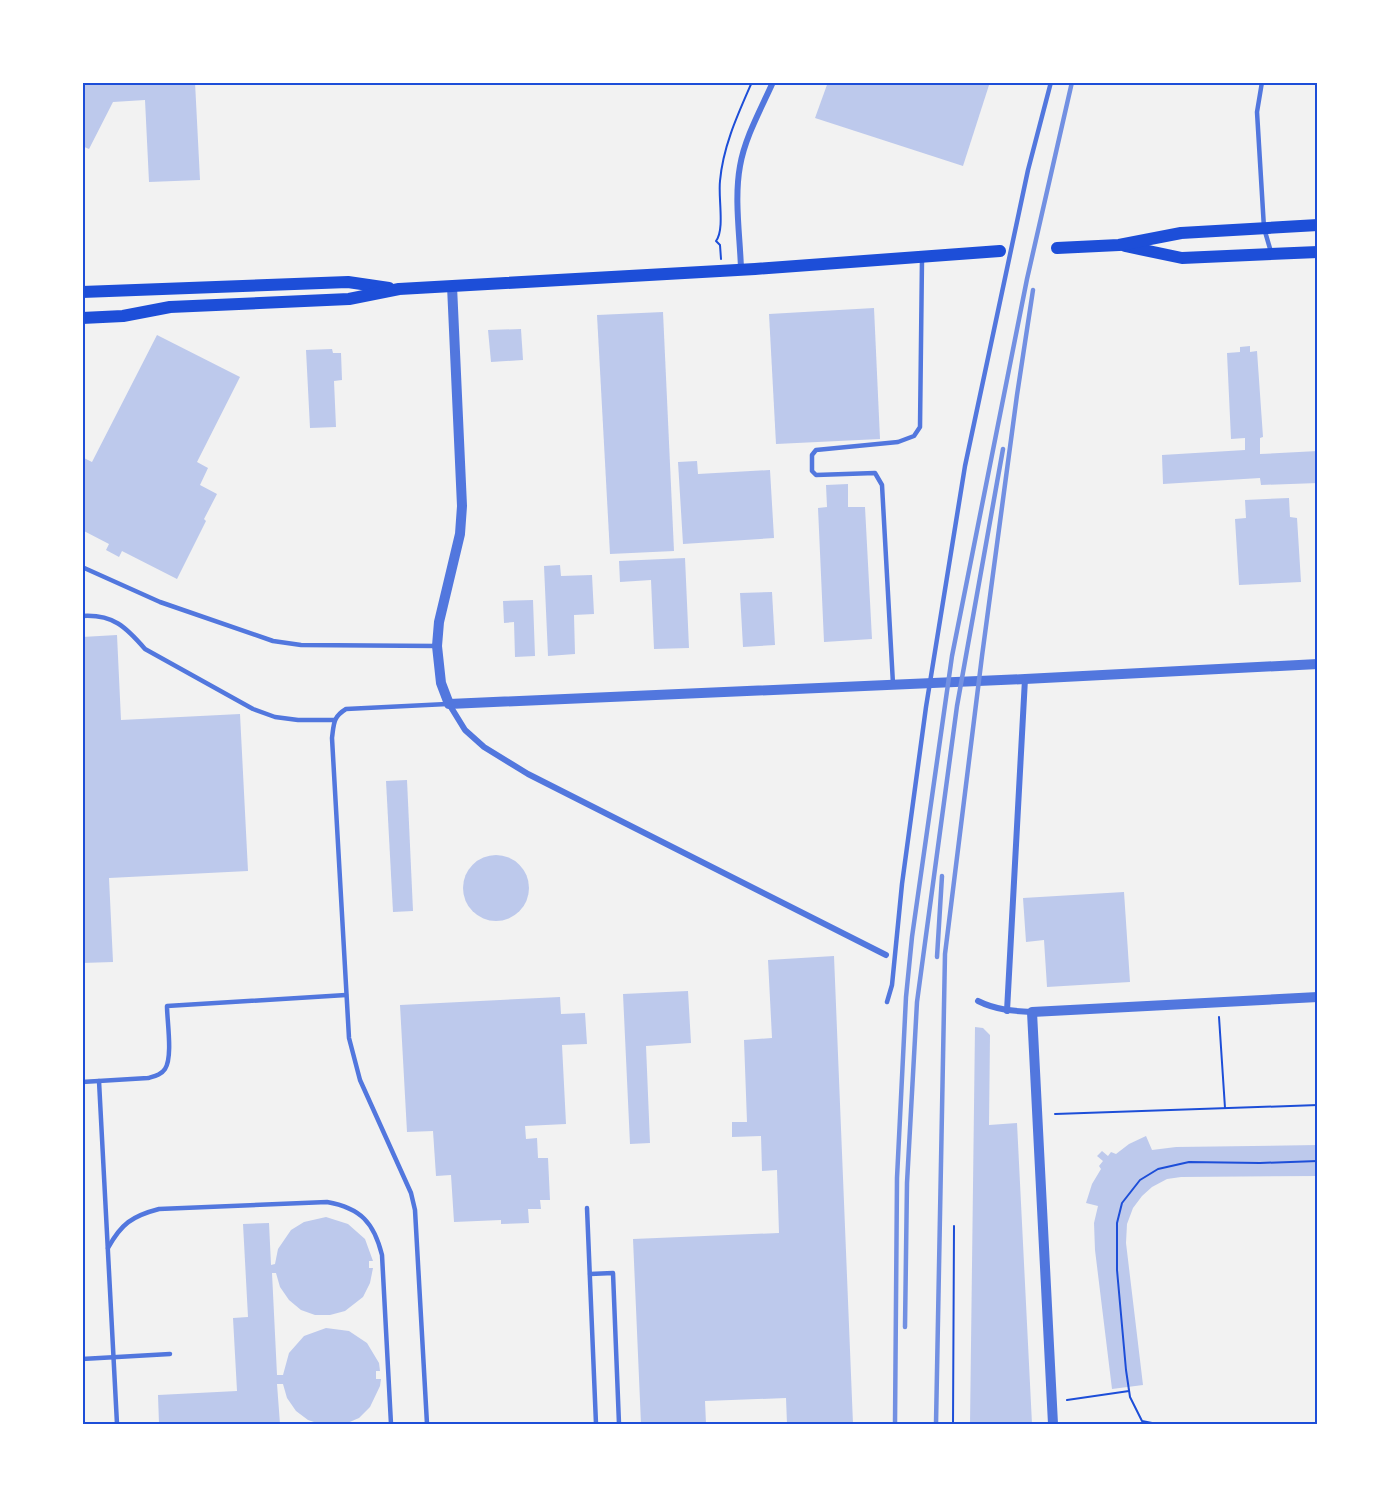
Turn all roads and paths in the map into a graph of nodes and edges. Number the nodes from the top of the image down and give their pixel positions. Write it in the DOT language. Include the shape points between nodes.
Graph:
graph roads {
  1 [pos="752,82"];
  2 [pos="773,82"];
  3 [pos="1052,82"];
  4 [pos="1262,82"];
  5 [pos="1317,225"];
  6 [pos="1264,228"];
  7 [pos="720,245"];
  8 [pos="1119,245"];
  9 [pos="1057,248"];
  10 [pos="1000,252"];
  11 [pos="1317,252"];
  12 [pos="1271,255"];
  13 [pos="922,256"];
  14 [pos="741,270"];
  15 [pos="348,282"];
  16 [pos="452,286"];
  17 [pos="399,289"];
  18 [pos="82,292"];
  19 [pos="349,299"];
  20 [pos="82,318"];
  21 [pos="82,567"];
  22 [pos="82,616"];
  23 [pos="437,646"];
  24 [pos="1317,664"];
  25 [pos="1025,679"];
  26 [pos="893,685"];
  27 [pos="449,704"];
  28 [pos="334,720"];
  29 [pos="886,955"];
  30 [pos="346,995"];
  31 [pos="1317,998"];
  32 [pos="978,1001"];
  33 [pos="887,1002"];
  34 [pos="1007,1011"];
  35 [pos="1032,1012"];
  36 [pos="1219,1017"];
  37 [pos="99,1081"];
  38 [pos="82,1082"];
  39 [pos="1317,1105"];
  40 [pos="1225,1108"];
  41 [pos="1055,1114"];
  42 [pos="1317,1161"];
  43 [pos="587,1208"];
  44 [pos="954,1226"];
  45 [pos="108,1248"];
  46 [pos="590,1274"];
  47 [pos="170,1354"];
  48 [pos="114,1357"];
  49 [pos="82,1359"];
  50 [pos="1129,1390"];
  51 [pos="1067,1401"];
  52 [pos="117,1425"];
  53 [pos="391,1425"];
  54 [pos="427,1425"];
  55 [pos="596,1425"];
  56 [pos="619,1425"];
  57 [pos="953,1425"];
  58 [pos="1053,1425"];
  59 [pos="1157,1425"];
  1 -- 7 [label="path" via="731,131 722,166 716,241"];
  2 -- 14 [label="street" via="741,164"];
  3 -- 33 [label="lane" via="1016,225 965,466 926,707"];
  4 -- 6 [label="lane" via="1257,112"];
  5 -- 6 [label="main road"];
  6 -- 8 [label="main road" via="1181,233"];
  6 -- 12 [label="lane"];
  8 -- 9 [label="main road"];
  8 -- 12 [label="main road" via="1182,258"];
  10 -- 13 [label="main road"];
  11 -- 12 [label="main road"];
  13 -- 14 [label="main road"];
  13 -- 26 [label="lane" via="920,427 914,436 898,442 816,450 812,455 812,471 816,475 875,473 882,484"];
  14 -- 16 [label="main road"];
  15 -- 17 [label="main road"];
  15 -- 18 [label="main road"];
  15 -- 19 [label="lane"];
  16 -- 17 [label="main road"];
  16 -- 23 [label="street" via="462,506"];
  17 -- 19 [label="main road"];
  19 -- 20 [label="main road" via="170,307 123,316"];
  21 -- 23 [label="lane" via="160,602 273,640 301,645"];
  22 -- 28 [label="lane" via="110,617 146,648 253,709 275,717"];
  23 -- 27 [label="street" via="441,683"];
  24 -- 25 [label="street"];
  25 -- 26 [label="street"];
  25 -- 34 [label="street"];
  26 -- 27 [label="street"];
  27 -- 28 [label="lane" via="346,709"];
  27 -- 29 [label="street" via="465,730 484,747 528,774"];
  28 -- 30 [label="lane"];
  30 -- 37 [label="lane" via="167,1006 168,1062 164,1071 148,1078"];
  30 -- 54 [label="lane" via="350,1038 360,1080 411,1192 415,1210"];
  31 -- 35 [label="street"];
  32 -- 34 [label="street"];
  34 -- 35 [label="street"];
  35 -- 58 [label="street"];
  36 -- 40 [label="path"];
  37 -- 38 [label="lane"];
  37 -- 45 [label="lane"];
  39 -- 40 [label="path"];
  40 -- 41 [label="path"];
  42 -- 50 [label="path" via="1189,1162 1158,1169 1140,1180 1122,1203 1117,1223"];
  43 -- 46 [label="lane"];
  44 -- 57 [label="path"];
  45 -- 48 [label="lane"];
  45 -- 53 [label="lane" via="123,1226 139,1214 159,1209 327,1202 356,1212 377,1234 382,1255"];
  46 -- 55 [label="lane"];
  46 -- 56 [label="lane" via="613,1273"];
  47 -- 48 [label="lane"];
  48 -- 49 [label="lane"];
  48 -- 52 [label="lane"];
  50 -- 51 [label="path"];
  50 -- 59 [label="path" via="1142,1421"];
}
